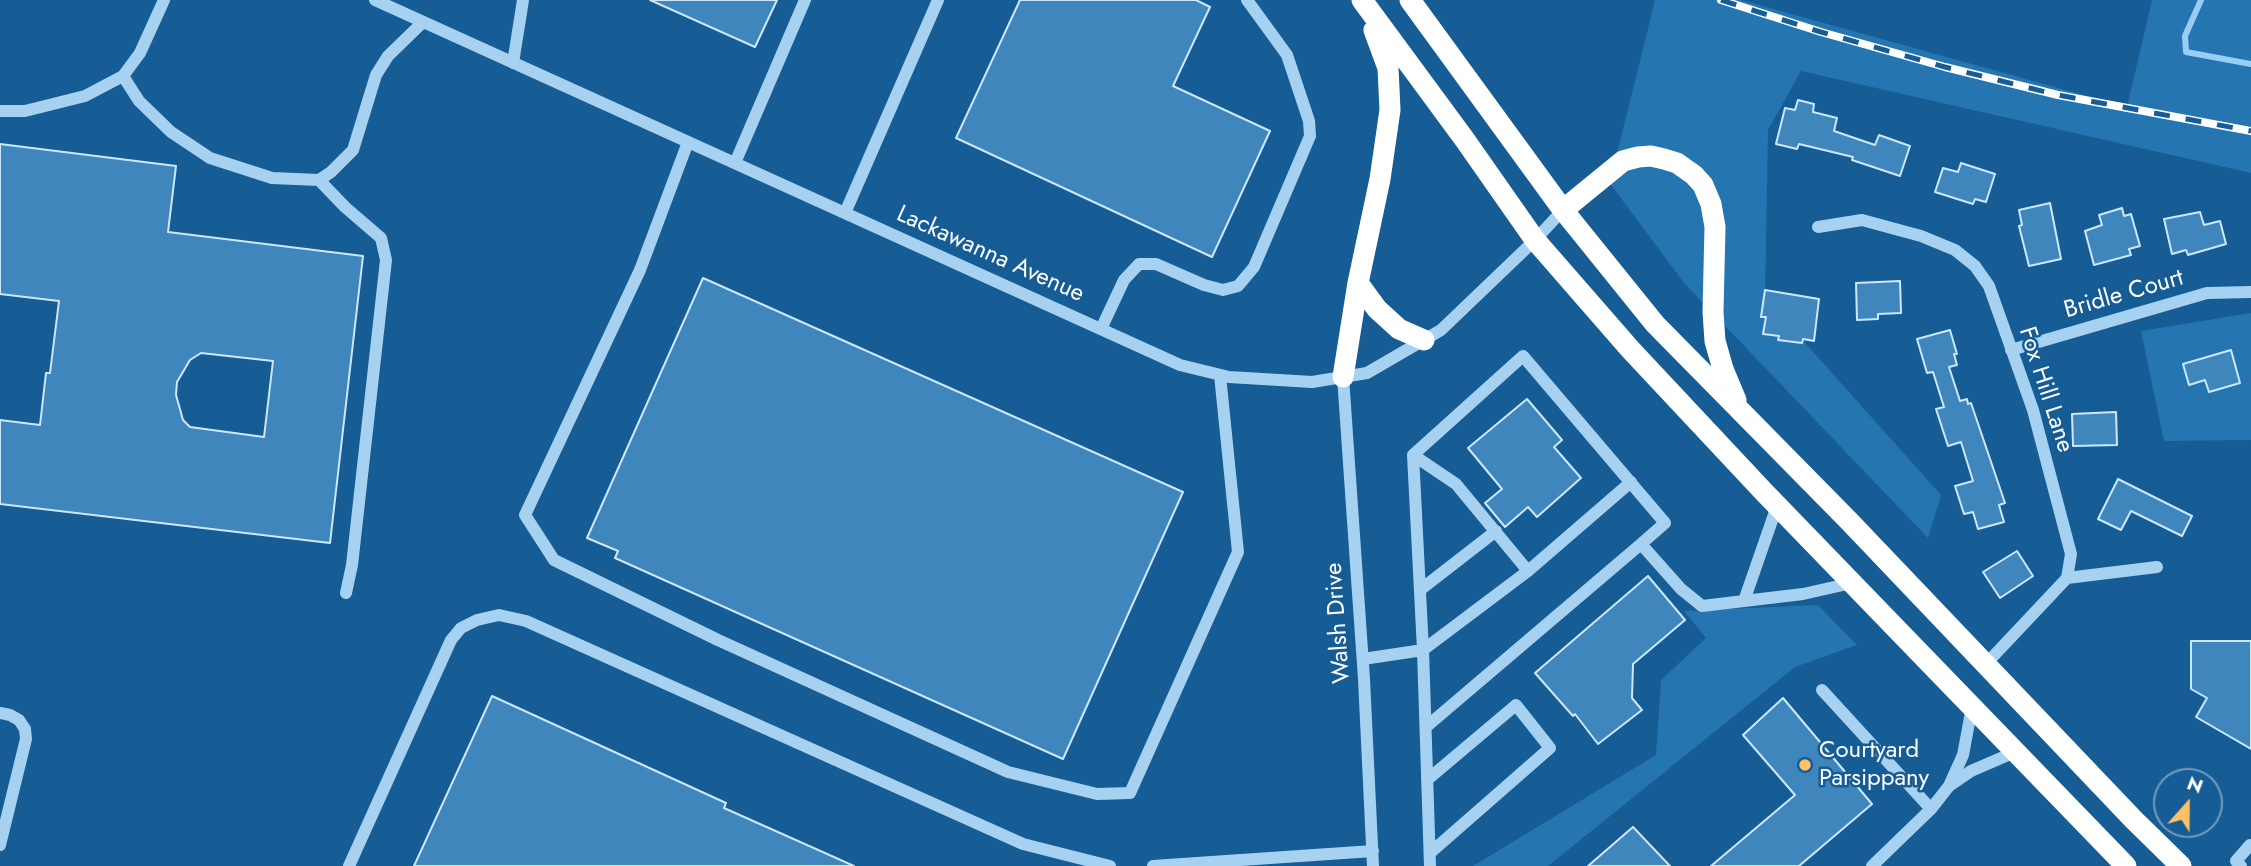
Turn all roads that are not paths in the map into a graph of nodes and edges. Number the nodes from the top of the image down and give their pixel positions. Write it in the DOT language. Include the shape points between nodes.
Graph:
graph roads {
  1 [pos="164,0"];
  2 [pos="375,0"];
  3 [pos="523,0"];
  4 [pos="805,0"];
  5 [pos="938,0"];
  6 [pos="1247,0"];
  7 [pos="1410,0"];
  8 [pos="1363,2"];
  9 [pos="423,22"];
  10 [pos="513,63"];
  11 [pos="123,76"];
  12 [pos="0,111"];
  13 [pos="688,142"];
  14 [pos="735,163"];
  15 [pos="319,180"];
  16 [pos="1563,210"];
  17 [pos="845,213"];
  18 [pos="1818,227"];
  19 [pos="1535,240"];
  20 [pos="1358,283"];
  21 [pos="2251,292"];
  22 [pos="1101,329"];
  23 [pos="1424,340"];
  24 [pos="2011,350"];
  25 [pos="1220,375"];
  26 [pos="1343,377"];
  27 [pos="1741,412"];
  28 [pos="1413,455"];
  29 [pos="1631,482"];
  30 [pos="1777,506"];
  31 [pos="1496,531"];
  32 [pos="1642,544"];
  33 [pos="2157,566"];
  34 [pos="1528,570"];
  35 [pos="2067,579"];
  36 [pos="1852,583"];
  37 [pos="1420,590"];
  38 [pos="346,593"];
  39 [pos="1744,601"];
  40 [pos="1423,650"];
  41 [pos="1363,659"];
  42 [pos="1985,665"];
  43 [pos="1822,690"];
  44 [pos="1972,707"];
  45 [pos="0,713"];
  46 [pos="1426,727"];
  47 [pos="2015,752"];
  48 [pos="1427,780"];
  49 [pos="1949,786"];
  50 [pos="1931,809"];
  51 [pos="0,845"];
  52 [pos="2250,845"];
  53 [pos="1373,851"];
  54 [pos="1430,859"];
  55 [pos="349,866"];
  56 [pos="1110,866"];
  57 [pos="1153,866"];
  58 [pos="1373,866"];
  59 [pos="1872,866"];
  60 [pos="2126,866"];
  61 [pos="2181,866"];
  62 [pos="2241,866"];
  1 -- 11 [label="street" via="140,53"];
  2 -- 9 [label="street, Lackawanna Avenue"];
  3 -- 10 [label="street"];
  4 -- 14 [label="street"];
  5 -- 17 [label="street"];
  6 -- 22 [label="street" via="1287,55 1310,136 1254,267 1238,286 1223,290 1156,264 1139,264 1124,279"];
  7 -- 16 [label="highway"];
  8 -- 19 [label="highway"];
  8 -- 20 [label="highway" via="1388,68 1390,110"];
  9 -- 10 [label="street, Lackawanna Avenue"];
  9 -- 15 [label="street" via="388,56 376,75 353,150"];
  10 -- 13 [label="street, Lackawanna Avenue"];
  11 -- 12 [label="street" via="85,96 25,111"];
  11 -- 15 [label="street" via="139,101 171,132 210,158 272,178"];
  13 -- 14 [label="street, Lackawanna Avenue"];
  13 -- 25 [label="street" via="640,270 525,515 554,560 1008,772 1097,794 1130,793 1238,552"];
  14 -- 17 [label="street, Lackawanna Avenue"];
  15 -- 38 [label="street" via="381,238 386,260"];
  16 -- 19 [label="street, Lackawanna Avenue"];
  16 -- 27 [label="highway" via="1655,324"];
  16 -- 27 [label="highway" via="1623,161 1651,156 1677,163 1694,175 1711,204 1715,227 1715,341"];
  17 -- 22 [label="street, Lackawanna Avenue"];
  18 -- 24 [label="street, Fox Hill Lane" via="1862,220 1955,250 1975,266 1989,286"];
  19 -- 23 [label="street, Lackawanna Avenue" via="1441,330"];
  19 -- 30 [label="highway"];
  20 -- 23 [label="highway" via="1384,316"];
  20 -- 26 [label="highway"];
  21 -- 24 [label="street, Bridle Court" via="2207,293"];
  22 -- 25 [label="street, Lackawanna Avenue" via="1180,365"];
  23 -- 26 [label="street, Lackawanna Avenue" via="1367,373"];
  24 -- 35 [label="street, Fox Hill Lane" via="2033,410 2066,531 2071,554"];
  25 -- 26 [label="street, Lackawanna Avenue" via="1312,382"];
  26 -- 41 [label="street, Walsh Drive"];
  27 -- 42 [label="highway"];
  28 -- 29 [label="street" via="1524,356"];
  28 -- 31 [label="street" via="1456,484"];
  28 -- 37 [label="street"];
  29 -- 32 [label="street" via="1665,523"];
  29 -- 34 [label="street"];
  30 -- 36 [label="highway"];
  30 -- 39 [label="street"];
  31 -- 34 [label="street"];
  31 -- 37 [label="street"];
  32 -- 39 [label="street" via="1702,606"];
  32 -- 46 [label="street"];
  33 -- 35 [label="street"];
  34 -- 40 [label="street"];
  35 -- 42 [label="street"];
  36 -- 39 [label="street"];
  36 -- 44 [label="highway"];
  37 -- 40 [label="street"];
  40 -- 41 [label="street"];
  40 -- 46 [label="street"];
  41 -- 53 [label="street, Walsh Drive"];
  42 -- 61 [label="highway"];
  43 -- 50 [label="street"];
  44 -- 47 [label="highway"];
  44 -- 49 [label="street" via="1963,755"];
  45 -- 51 [label="street" via="19,720 26,739"];
  46 -- 48 [label="street"];
  47 -- 49 [label="street"];
  47 -- 60 [label="highway"];
  48 -- 54 [label="street"];
  48 -- 54 [label="street" via="1516,705 1550,748"];
  49 -- 50 [label="street"];
  50 -- 59 [label="street"];
  52 -- 62 [label="street" via="2236,861"];
  53 -- 57 [label="street"];
  53 -- 58 [label="street, Walsh Drive"];
  55 -- 56 [label="street" via="451,640 461,628 499,615 526,621 1023,844"];
}
